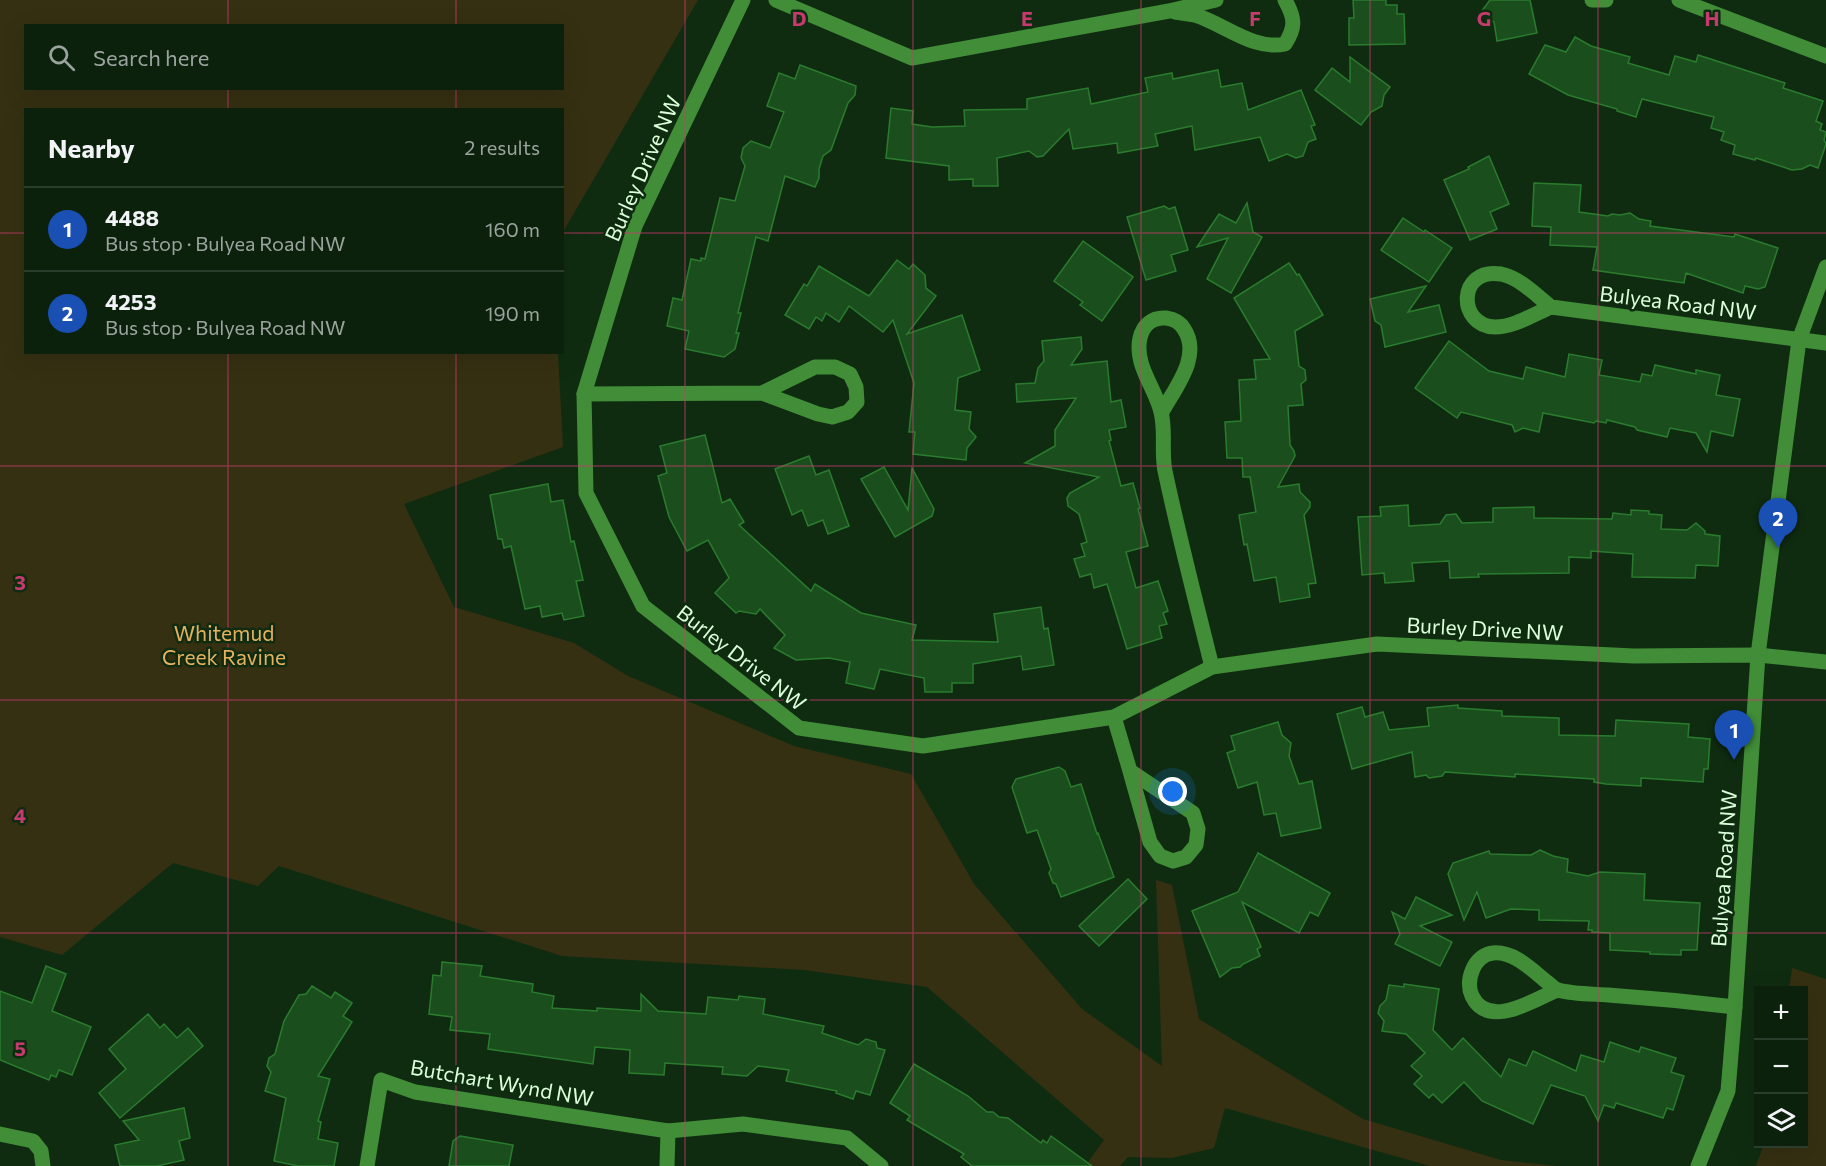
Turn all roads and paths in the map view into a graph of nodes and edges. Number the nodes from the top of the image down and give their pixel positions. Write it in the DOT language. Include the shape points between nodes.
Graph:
graph roads {
  1 [pos="743,0"];
  2 [pos="776,0"];
  3 [pos="1215,0"];
  4 [pos="1285,0"];
  5 [pos="1592,0"];
  6 [pos="1606,0"];
  7 [pos="1679,0"];
  8 [pos="1169,11"];
  9 [pos="1826,56"];
  10 [pos="1826,267"];
  11 [pos="1551,307"];
  12 [pos="1798,340"];
  13 [pos="1826,343"];
  14 [pos="762,393"];
  15 [pos="584,394"];
  16 [pos="1162,412"];
  17 [pos="1758,655"];
  18 [pos="1826,662"];
  19 [pos="1212,667"];
  20 [pos="1114,717"];
  21 [pos="1130,771"];
  22 [pos="1557,990"];
  23 [pos="1735,1007"];
  24 [pos="668,1131"];
  25 [pos="0,1134"];
  26 [pos="42,1166"];
  27 [pos="367,1166"];
  28 [pos="667,1166"];
  29 [pos="881,1166"];
  30 [pos="1698,1166"];
  1 -- 15 [label="street, Burley Drive NW" via="635,226"];
  2 -- 8 [label="street" via="912,58"];
  3 -- 8 [label="street"];
  4 -- 8 [label="street" via="1293,20 1292,32 1285,44 1274,47 1258,44 1194,15"];
  5 -- 6 [label="street"];
  7 -- 9 [label="street"];
  10 -- 12 [label="street, Bulyea Road NW"];
  11 -- 11 [label="street, Bulyea Road NW" via="1520,282 1502,274 1485,274 1474,279 1468,289 1470,313 1487,326 1507,325"];
  11 -- 12 [label="street, Bulyea Road NW"];
  12 -- 13 [label="street, Bulyea Road NW"];
  12 -- 17 [label="street, Bulyea Road NW"];
  14 -- 14 [label="street" via="832,417 848,412 857,402 850,374 835,367 814,367"];
  14 -- 15 [label="street"];
  15 -- 20 [label="street, Burley Drive NW" via="586,493 643,606 799,728 923,746"];
  16 -- 16 [label="street" via="1143,370 1140,353 1144,326 1154,318 1176,320 1190,339 1191,349 1190,360"];
  16 -- 19 [label="street" via="1164,468"];
  17 -- 18 [label="street, Burley Drive NW"];
  17 -- 19 [label="street, Burley Drive NW" via="1634,656 1377,644"];
  17 -- 23 [label="street, Bulyea Road NW"];
  19 -- 20 [label="street, Burley Drive NW"];
  20 -- 21 [label="street"];
  21 -- 21 [label="street" via="1193,813 1198,829 1196,845 1186,857 1173,861 1160,856 1150,842"];
  22 -- 22 [label="street" via="1524,963 1504,953 1490,953 1478,960 1469,989 1485,1010 1498,1013"];
  22 -- 23 [label="street"];
  23 -- 30 [label="street, Bulyea Road NW" via="1728,1091"];
  24 -- 27 [label="street, Butchart Wynd NW" via="415,1092 381,1080"];
  24 -- 28 [label="street"];
  24 -- 29 [label="street, Butchart Wynd NW" via="743,1124 847,1138"];
  25 -- 26 [label="street" via="33,1141 41,1151"];
}
